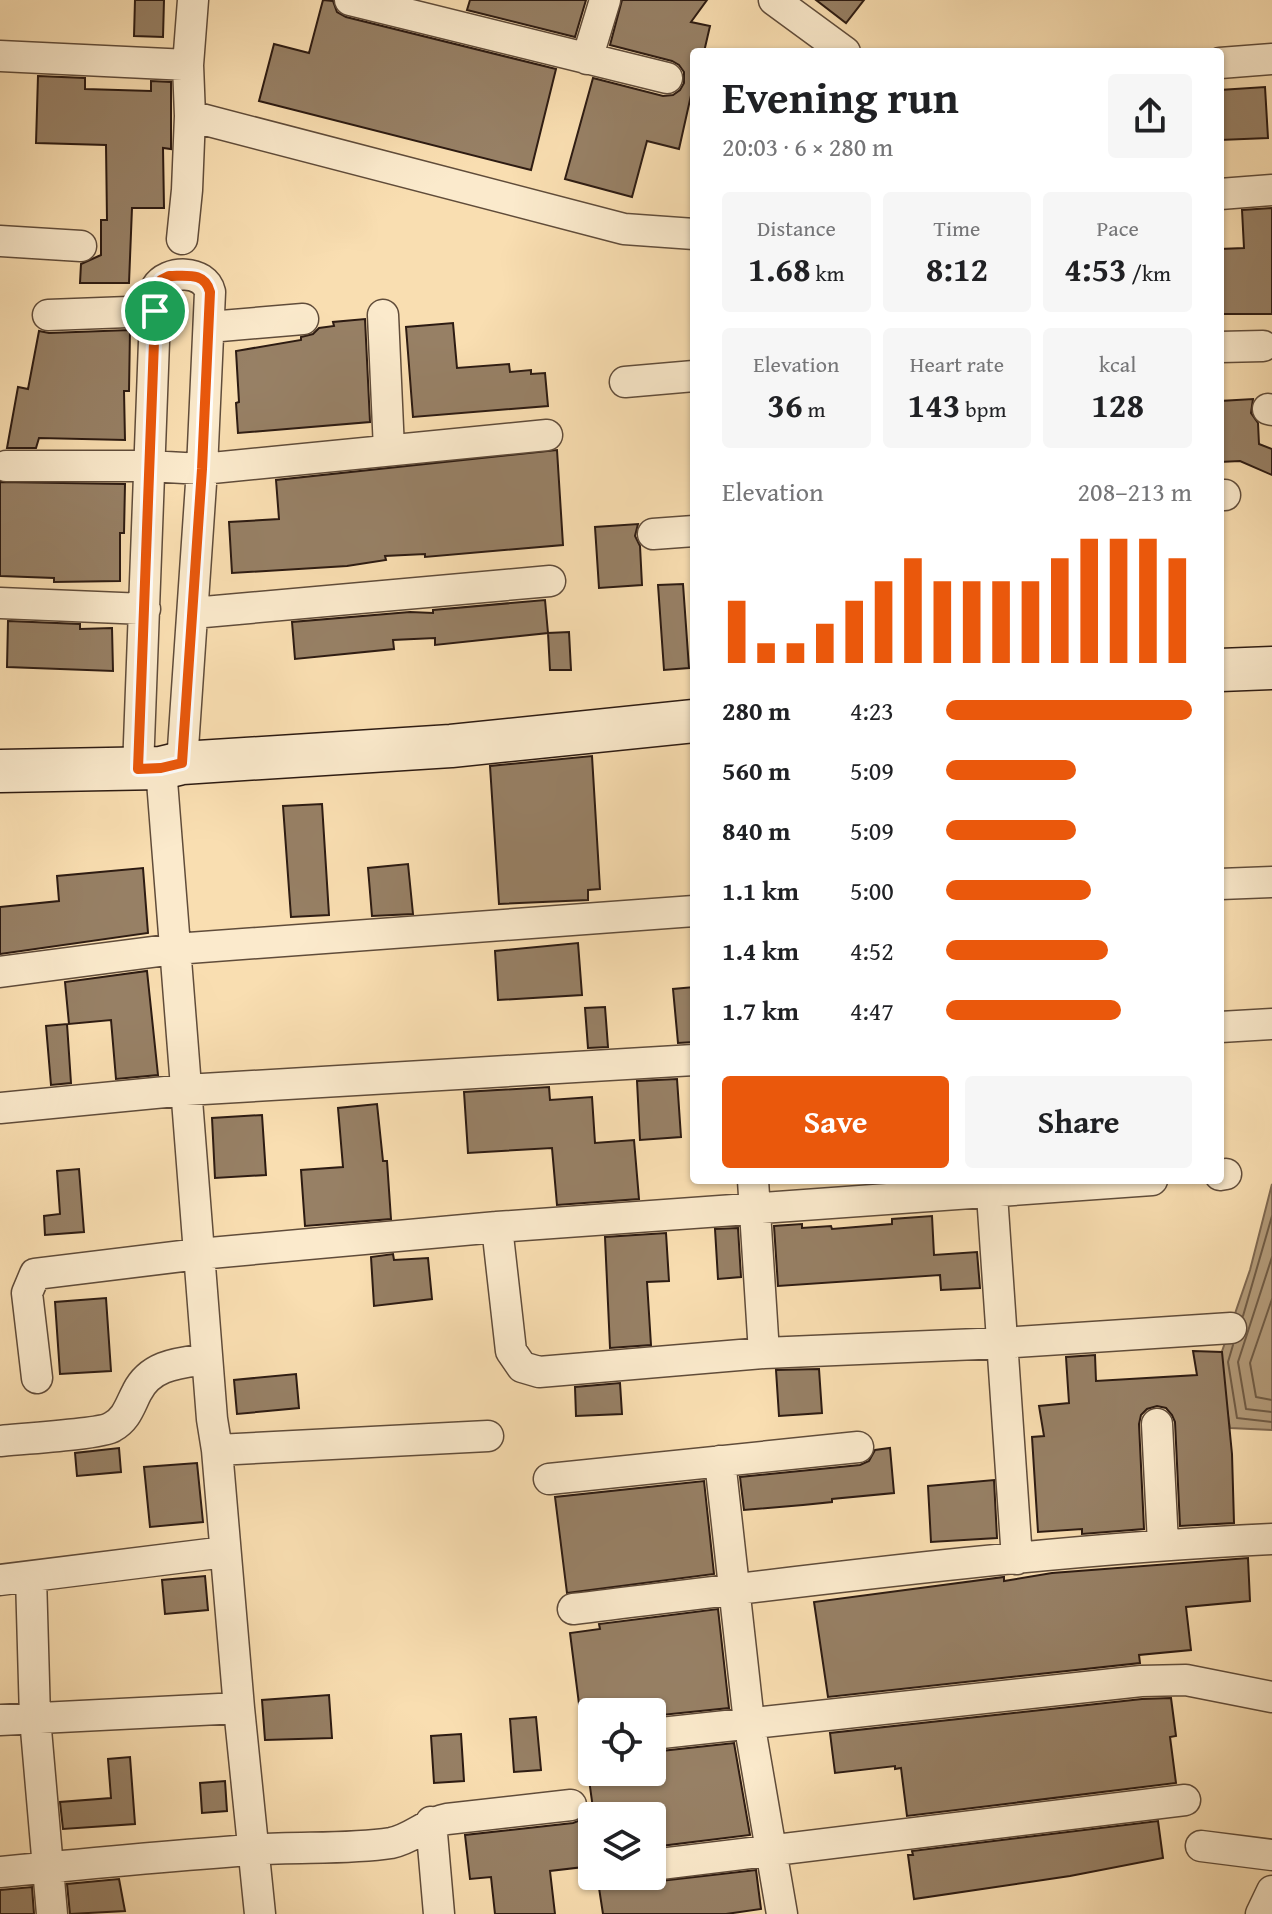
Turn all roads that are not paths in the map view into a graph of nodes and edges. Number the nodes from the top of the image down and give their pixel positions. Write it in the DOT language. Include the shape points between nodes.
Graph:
graph roads {
  1 [pos="193,0"];
  2 [pos="350,0"];
  3 [pos="605,0"];
  4 [pos="774,0"];
  5 [pos="458,13"];
  6 [pos="840,48"];
  7 [pos="0,56"];
  8 [pos="587,59"];
  9 [pos="1272,59"];
  10 [pos="1224,63"];
  11 [pos="188,65"];
  12 [pos="667,78"];
  13 [pos="190,116"];
  14 [pos="1272,190"];
  15 [pos="1224,194"];
  16 [pos="690,234"];
  17 [pos="182,239"];
  18 [pos="0,241"];
  19 [pos="81,246"];
  20 [pos="155,311"];
  21 [pos="48,315"];
  22 [pos="383,315"];
  23 [pos="303,319"];
  24 [pos="209,327"];
  25 [pos="1263,346"];
  26 [pos="1224,347"];
  27 [pos="690,376"];
  28 [pos="625,382"];
  29 [pos="547,435"];
  30 [pos="389,450"];
  31 [pos="6,466"];
  32 [pos="148,466"];
  33 [pos="202,469"];
  34 [pos="690,531"];
  35 [pos="653,534"];
  36 [pos="550,581"];
  37 [pos="0,603"];
  38 [pos="145,609"];
  39 [pos="193,613"];
  40 [pos="1272,668"];
  41 [pos="1224,670"];
  42 [pos="185,712"];
  43 [pos="140,714"];
  44 [pos="690,721"];
  45 [pos="160,767"];
  46 [pos="0,771"];
  47 [pos="1272,882"];
  48 [pos="1224,884"];
  49 [pos="690,911"];
  50 [pos="175,949"];
  51 [pos="0,972"];
  52 [pos="1272,1024"];
  53 [pos="1224,1027"];
  54 [pos="690,1060"];
  55 [pos="186,1090"];
  56 [pos="0,1108"];
  57 [pos="1045,1184"];
  58 [pos="991,1186"];
  59 [pos="754,1194"];
  60 [pos="497,1227"];
  61 [pos="199,1254"];
  62 [pos="13,1295"];
  63 [pos="1231,1328"];
  64 [pos="1002,1343"];
  65 [pos="764,1353"];
  66 [pos="207,1359"];
  67 [pos="37,1378"];
  68 [pos="1157,1424"];
  69 [pos="488,1436"];
  70 [pos="0,1441"];
  71 [pos="858,1447"];
  72 [pos="217,1450"];
  73 [pos="720,1461"];
  74 [pos="549,1479"];
  75 [pos="1272,1539"];
  76 [pos="1163,1544"];
  77 [pos="225,1552"];
  78 [pos="1017,1559"];
  79 [pos="31,1577"];
  80 [pos="0,1580"];
  81 [pos="736,1589"];
  82 [pos="573,1609"];
  83 [pos="1272,1697"];
  84 [pos="239,1708"];
  85 [pos="35,1718"];
  86 [pos="0,1720"];
  87 [pos="749,1722"];
  88 [pos="666,1732"];
  89 [pos="1185,1800"];
  90 [pos="571,1805"];
  91 [pos="431,1822"];
  92 [pos="1201,1846"];
  93 [pos="254,1849"];
  94 [pos="771,1849"];
  95 [pos="1272,1855"];
  96 [pos="666,1863"];
  97 [pos="48,1867"];
  98 [pos="0,1872"];
  99 [pos="1272,1891"];
  100 [pos="52,1914"];
  101 [pos="260,1914"];
  102 [pos="439,1914"];
  103 [pos="782,1914"];
  104 [pos="1261,1914"];
  1 -- 11 [label="street"];
  2 -- 5 [label="street"];
  3 -- 8 [label="street"];
  4 -- 6 [label="street"];
  5 -- 8 [label="street"];
  7 -- 11 [label="street"];
  8 -- 12 [label="street"];
  9 -- 10 [label="street"];
  11 -- 13 [label="street"];
  13 -- 16 [label="street" via="624,229"];
  13 -- 17 [label="street"];
  14 -- 15 [label="street"];
  18 -- 19 [label="street"];
  20 -- 21 [label="street"];
  20 -- 24 [label="street" via="161,280 199,276 210,292"];
  20 -- 32 [label="street"];
  22 -- 30 [label="street"];
  23 -- 24 [label="street"];
  24 -- 33 [label="street"];
  25 -- 26 [label="street"];
  27 -- 28 [label="street"];
  29 -- 30 [label="street"];
  30 -- 33 [label="street"];
  31 -- 32 [label="street"];
  32 -- 33 [label="street"];
  32 -- 38 [label="street"];
  33 -- 39 [label="street"];
  34 -- 35 [label="street"];
  36 -- 39 [label="street"];
  37 -- 38 [label="street"];
  38 -- 43 [label="street"];
  39 -- 42 [label="street"];
  40 -- 41 [label="street"];
  42 -- 43 [label="street"];
  42 -- 45 [label="street"];
  43 -- 45 [label="street"];
  44 -- 45 [label="street" via="451,746"];
  45 -- 46 [label="street"];
  45 -- 50 [label="street"];
  47 -- 48 [label="street"];
  49 -- 50 [label="street"];
  50 -- 51 [label="street"];
  50 -- 55 [label="street"];
  52 -- 53 [label="street"];
  54 -- 55 [label="street"];
  55 -- 56 [label="street"];
  55 -- 61 [label="street"];
  57 -- 58 [label="street"];
  58 -- 59 [label="street"];
  58 -- 64 [label="street"];
  59 -- 60 [label="street" via="580,1223"];
  59 -- 65 [label="street"];
  60 -- 61 [label="street"];
  60 -- 65 [label="street" via="511,1351 522,1367 539,1372"];
  61 -- 62 [label="street" via="35,1274"];
  61 -- 66 [label="street"];
  62 -- 67 [label="street"];
  63 -- 64 [label="street"];
  64 -- 65 [label="street"];
  64 -- 78 [label="street"];
  66 -- 70 [label="street" via="169,1365 147,1377 129,1412 111,1428"];
  66 -- 72 [label="street"];
  68 -- 76 [label="street"];
  69 -- 72 [label="street"];
  71 -- 73 [label="street"];
  72 -- 77 [label="street"];
  73 -- 74 [label="street"];
  73 -- 81 [label="street"];
  75 -- 76 [label="street"];
  76 -- 78 [label="street"];
  77 -- 79 [label="street"];
  77 -- 84 [label="street"];
  78 -- 81 [label="street"];
  79 -- 80 [label="street"];
  79 -- 85 [label="street"];
  81 -- 82 [label="street"];
  81 -- 87 [label="street"];
  83 -- 87 [label="street" via="1186,1680 1141,1681"];
  84 -- 85 [label="street"];
  84 -- 93 [label="street"];
  85 -- 86 [label="street"];
  85 -- 97 [label="street"];
  87 -- 88 [label="street"];
  87 -- 94 [label="street"];
  89 -- 94 [label="street"];
  90 -- 91 [label="street"];
  91 -- 93 [label="street" via="395,1842"];
  91 -- 102 [label="street"];
  92 -- 95 [label="street"];
  93 -- 97 [label="street"];
  93 -- 101 [label="street"];
  94 -- 96 [label="street"];
  94 -- 103 [label="street"];
  97 -- 98 [label="street"];
  97 -- 100 [label="street"];
  99 -- 104 [label="street"];
}
